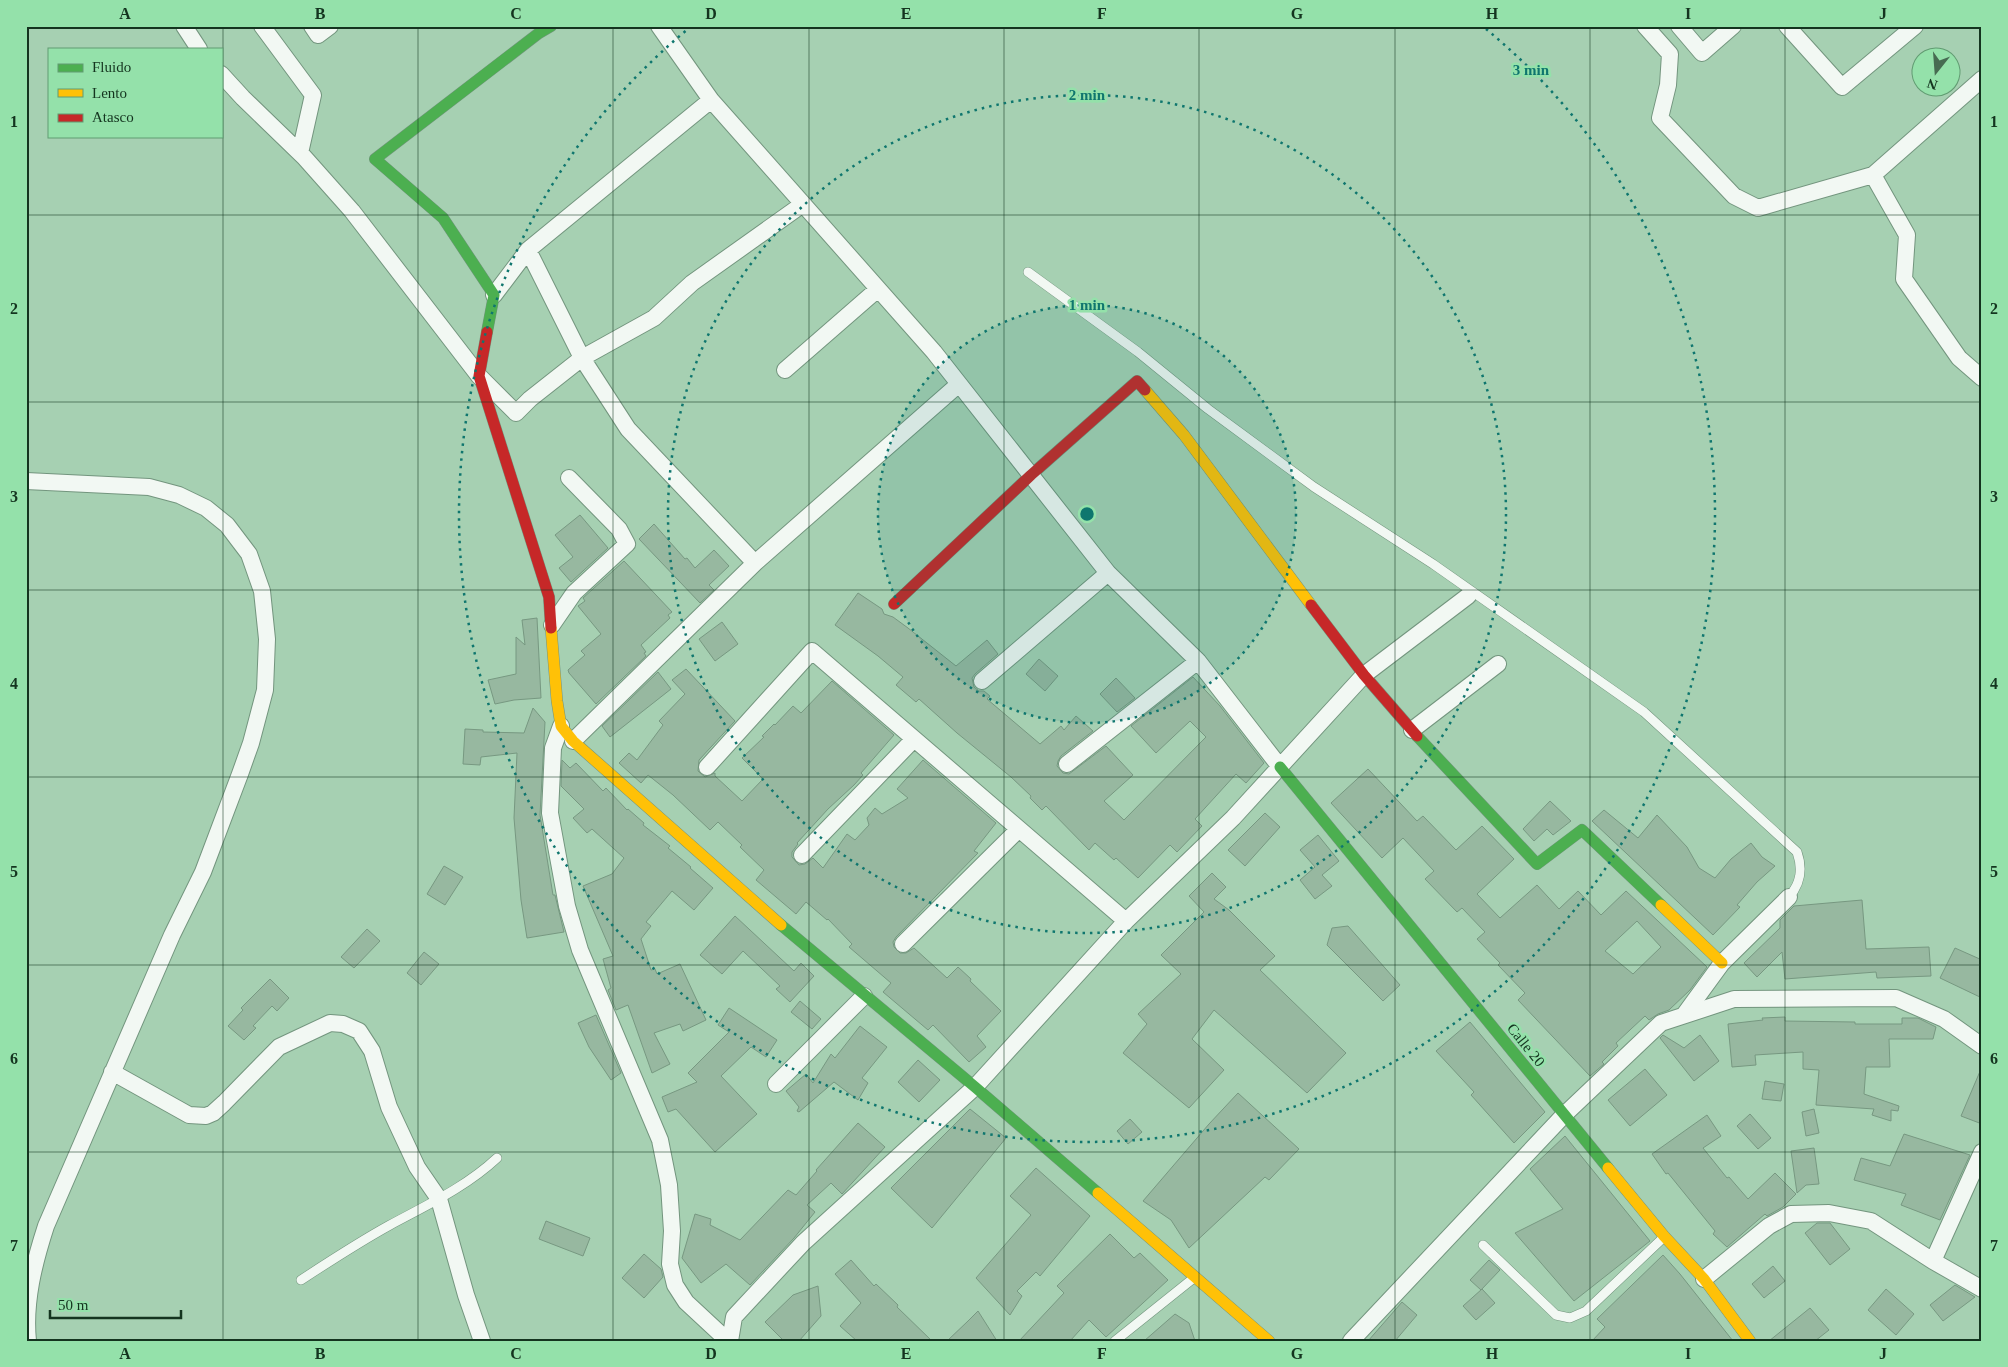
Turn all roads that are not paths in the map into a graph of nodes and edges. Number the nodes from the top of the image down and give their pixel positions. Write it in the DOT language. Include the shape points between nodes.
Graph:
graph roads {
  1 [pos="184,26"];
  2 [pos="262,26"];
  3 [pos="312,26"];
  4 [pos="330,26"];
  5 [pos="550,26"];
  6 [pos="659,26"];
  7 [pos="1645,26"];
  8 [pos="1679,26"];
  9 [pos="1733,26"];
  10 [pos="1787,26"];
  11 [pos="1915,26"];
  12 [pos="198,48"];
  13 [pos="222,75"];
  14 [pos="1982,79"];
  15 [pos="711,100"];
  16 [pos="300,153"];
  17 [pos="1873,175"];
  18 [pos="803,204"];
  19 [pos="528,250"];
  20 [pos="1028,272"];
  21 [pos="878,289"];
  22 [pos="494,295"];
  23 [pos="582,358"];
  24 [pos="785,370"];
  25 [pos="479,376"];
  26 [pos="1982,378"];
  27 [pos="959,384"];
  28 [pos="1031,475"];
  29 [pos="569,478"];
  30 [pos="26,481"];
  31 [pos="755,563"];
  32 [pos="1108,573"];
  33 [pos="1468,596"];
  34 [pos="894,604"];
  35 [pos="552,625"];
  36 [pos="1198,661"];
  37 [pos="1498,664"];
  38 [pos="1364,675"];
  39 [pos="982,682"];
  40 [pos="561,726"];
  41 [pos="1412,730"];
  42 [pos="914,739"];
  43 [pos="573,741"];
  44 [pos="1067,764"];
  45 [pos="707,767"];
  46 [pos="1280,767"];
  47 [pos="1019,829"];
  48 [pos="802,855"];
  49 [pos="1790,897"];
  50 [pos="1126,920"];
  51 [pos="903,944"];
  52 [pos="1722,963"];
  53 [pos="864,996"];
  54 [pos="1684,1015"];
  55 [pos="1982,1046"];
  56 [pos="112,1072"];
  57 [pos="776,1084"];
  58 [pos="975,1087"];
  59 [pos="1564,1115"];
  60 [pos="1982,1152"];
  61 [pos="497,1158"];
  62 [pos="439,1199"];
  63 [pos="1664,1236"];
  64 [pos="1483,1245"];
  65 [pos="1933,1261"];
  66 [pos="1195,1277"];
  67 [pos="1704,1279"];
  68 [pos="301,1280"];
  69 [pos="1982,1289"];
  70 [pos="28,1341"];
  71 [pos="482,1341"];
  72 [pos="729,1341"];
  73 [pos="1115,1341"];
  74 [pos="1269,1341"];
  75 [pos="1351,1341"];
  76 [pos="1750,1341"];
  1 -- 12 [label="street"];
  2 -- 16 [label="street" via="313,95"];
  3 -- 4 [label="street" via="318,35"];
  5 -- 22 [label="street" via="375,159 443,218"];
  6 -- 15 [label="street"];
  7 -- 17 [label="street" via="1670,54 1668,85 1660,118 1734,196 1758,208"];
  8 -- 9 [label="street" via="1702,53"];
  10 -- 11 [label="street" via="1842,87"];
  13 -- 16 [label="street"];
  14 -- 17 [label="street"];
  15 -- 18 [label="street"];
  15 -- 19 [label="street"];
  16 -- 25 [label="street" via="352,212"];
  17 -- 26 [label="street" via="1907,235 1904,279 1959,358"];
  18 -- 21 [label="street"];
  18 -- 23 [label="street" via="692,284 654,318"];
  19 -- 22 [label="street"];
  19 -- 23 [label="street"];
  20 -- 49 [label="lane" via="1314,487 1433,564 1644,712 1797,852 1801,874"];
  21 -- 24 [label="street"];
  21 -- 27 [label="street"];
  22 -- 25 [label="street"];
  23 -- 25 [label="street" via="516,413"];
  23 -- 31 [label="street" via="628,429"];
  25 -- 35 [label="street" via="550,596"];
  27 -- 28 [label="street"];
  27 -- 31 [label="street"];
  28 -- 32 [label="street"];
  28 -- 34 [label="street"];
  28 -- 38 [label="street" via="1137,381 1184,435"];
  29 -- 35 [label="street" via="619,529 627,544 574,593"];
  30 -- 56 [label="street" via="149,486 192,501 217,516 240,541 259,578 265,604 265,690 251,743 202,872"];
  31 -- 43 [label="street"];
  32 -- 36 [label="street"];
  32 -- 39 [label="street"];
  33 -- 38 [label="street"];
  35 -- 40 [label="street"];
  36 -- 44 [label="street"];
  36 -- 46 [label="street"];
  37 -- 41 [label="street"];
  38 -- 41 [label="street"];
  38 -- 46 [label="street"];
  40 -- 43 [label="street"];
  40 -- 72 [label="street" via="553,748 550,813 567,906 580,950 660,1140 670,1201 670,1264 675,1285 686,1302"];
  41 -- 52 [label="street" via="1537,864 1582,830"];
  42 -- 45 [label="street" via="812,651"];
  42 -- 47 [label="street"];
  42 -- 48 [label="street"];
  43 -- 53 [label="street"];
  46 -- 50 [label="street" via="1233,818"];
  46 -- 59 [label="street, Calle 20"];
  47 -- 50 [label="street"];
  47 -- 51 [label="street"];
  49 -- 52 [label="street"];
  50 -- 58 [label="street"];
  52 -- 54 [label="street"];
  53 -- 57 [label="street"];
  53 -- 58 [label="street"];
  54 -- 55 [label="street" via="1734,999 1896,998 1944,1019"];
  54 -- 59 [label="street" via="1662,1023"];
  56 -- 62 [label="street" via="189,1115 206,1116 219,1108 279,1047 330,1024 343,1024 359,1031 372,1051 388,1107 417,1167"];
  56 -- 70 [label="street" via="38,1250 29,1298"];
  58 -- 66 [label="street"];
  58 -- 72 [label="street" via="802,1243 734,1317"];
  59 -- 63 [label="street, Calle 20"];
  59 -- 75 [label="street"];
  60 -- 65 [label="street"];
  61 -- 62 [label="lane" via="481,1173"];
  62 -- 68 [label="lane" via="388,1226"];
  62 -- 71 [label="street"];
  63 -- 64 [label="lane" via="1586,1311 1570,1318 1556,1315"];
  63 -- 67 [label="street, Calle 20"];
  65 -- 67 [label="street" via="1871,1221 1829,1213 1791,1214 1769,1226"];
  65 -- 69 [label="street"];
  66 -- 73 [label="lane"];
  66 -- 74 [label="street"];
  67 -- 76 [label="street, Calle 20"];
}
